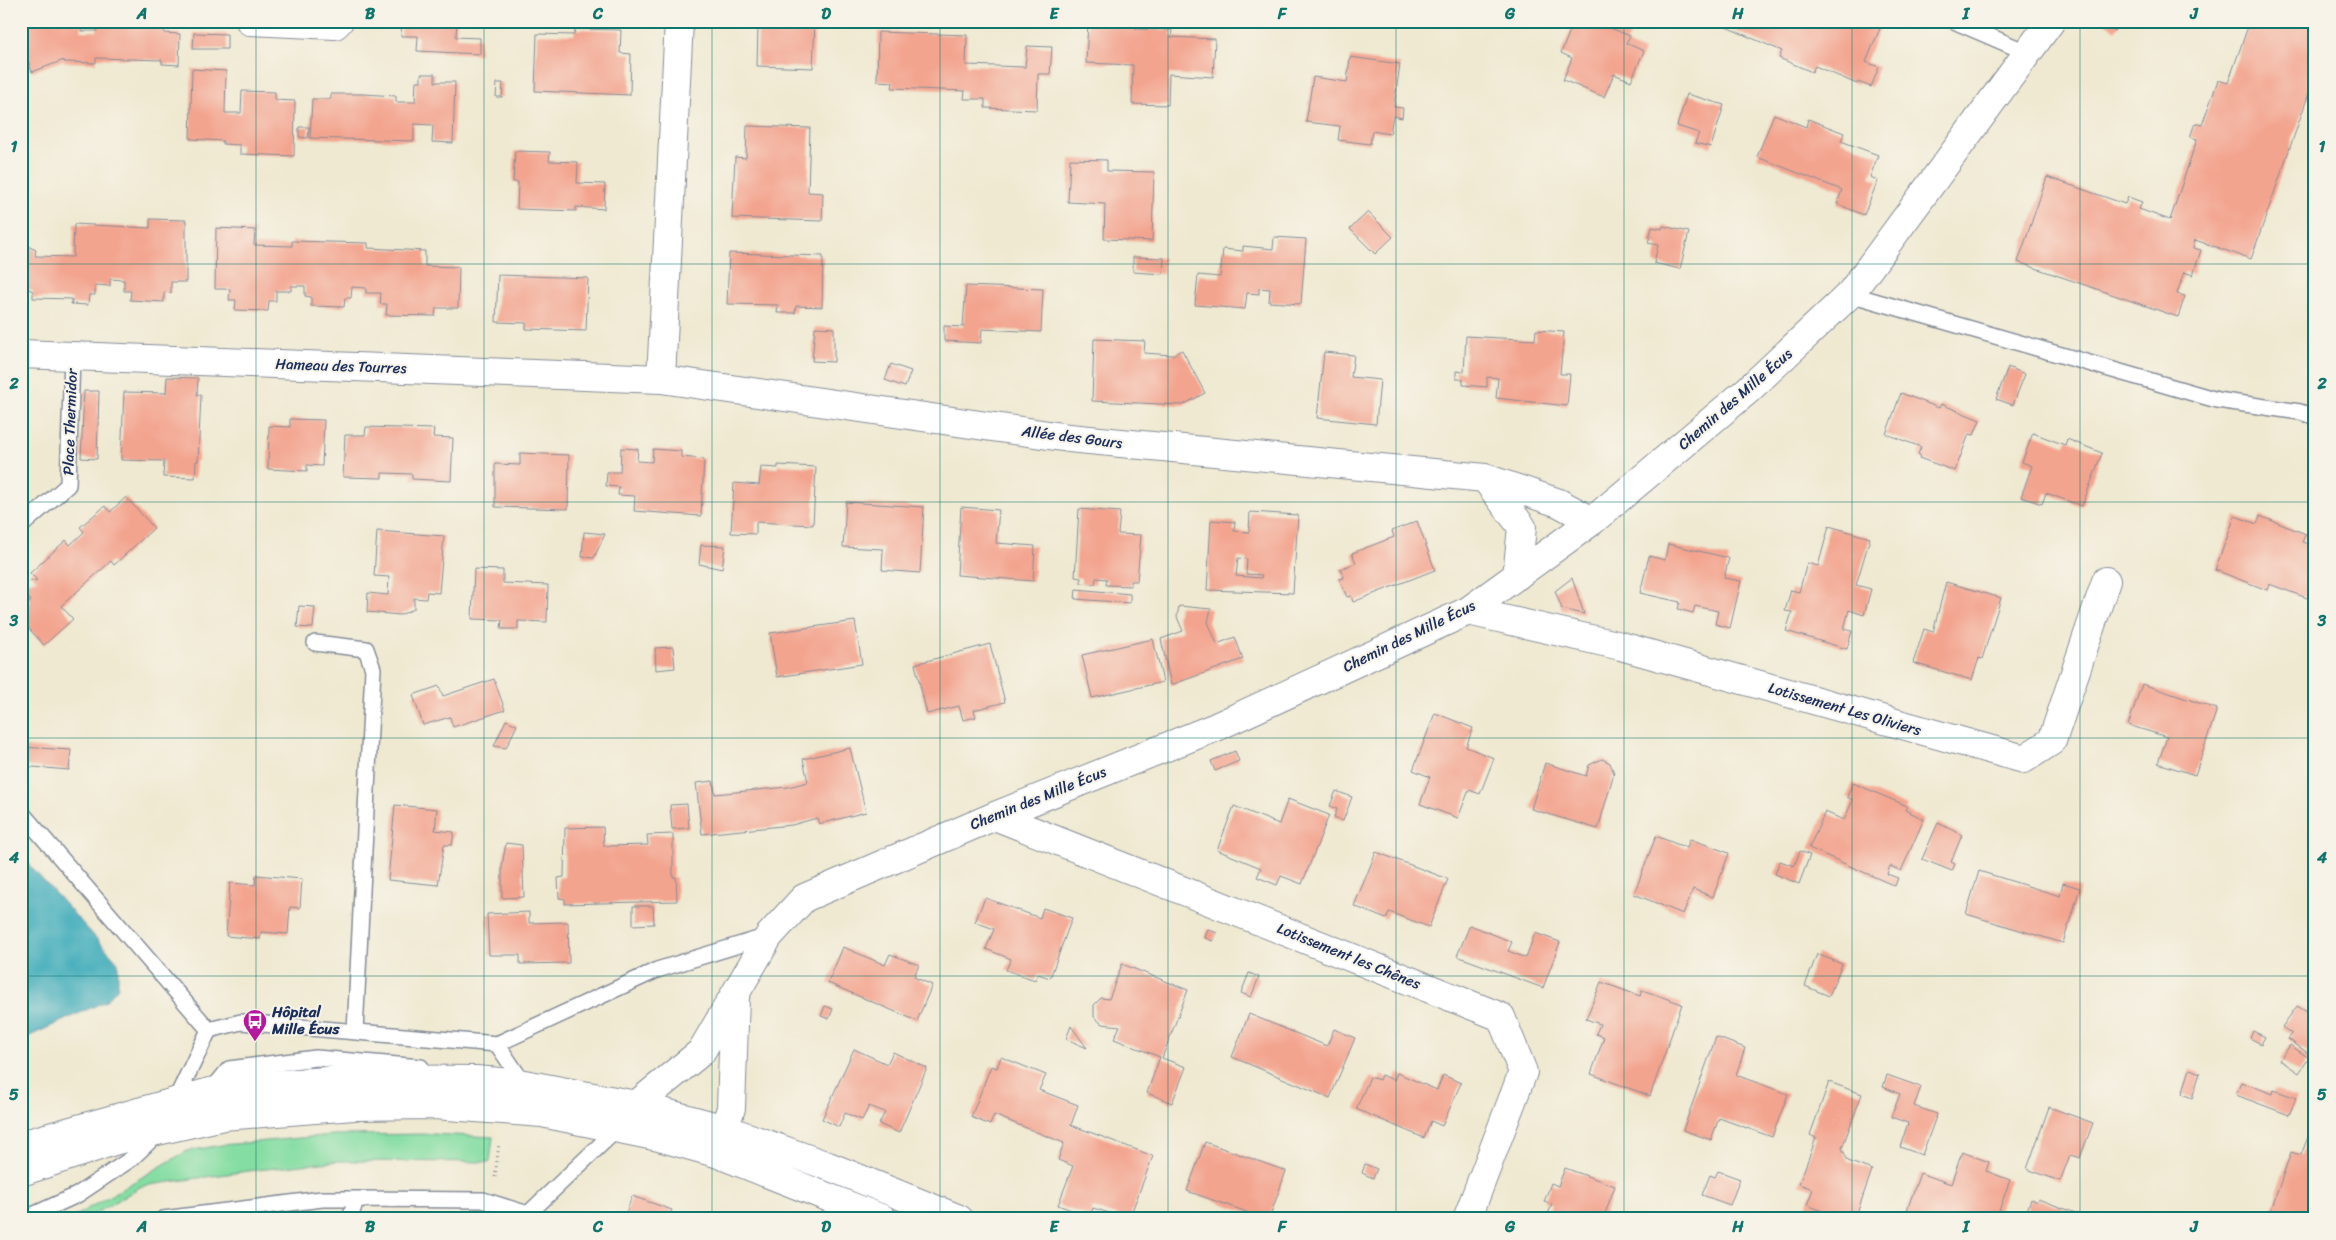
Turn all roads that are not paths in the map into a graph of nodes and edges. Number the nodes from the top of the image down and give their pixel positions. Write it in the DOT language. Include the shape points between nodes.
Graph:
graph roads {
  1 [pos="250,21"];
  2 [pos="339,21"];
  3 [pos="679,21"];
  4 [pos="1954,21"];
  5 [pos="2051,21"];
  6 [pos="2026,52"];
  7 [pos="1850,294"];
  8 [pos="21,354"];
  9 [pos="72,356"];
  10 [pos="661,379"];
  11 [pos="2315,417"];
  12 [pos="1485,478"];
  13 [pos="1592,521"];
  14 [pos="21,526"];
  15 [pos="1517,576"];
  16 [pos="2106,581"];
  17 [pos="1468,611"];
  18 [pos="316,643"];
  19 [pos="21,812"];
  20 [pos="995,816"];
  21 [pos="769,936"];
  22 [pos="735,995"];
  23 [pos="209,1030"];
  24 [pos="355,1032"];
  25 [pos="497,1044"];
  26 [pos="524,1084"];
  27 [pos="175,1101"];
  28 [pos="636,1105"];
  29 [pos="617,1129"];
  30 [pos="161,1130"];
  31 [pos="720,1141"];
  32 [pos="21,1145"];
  33 [pos="21,1172"];
  34 [pos="356,1199"];
  35 [pos="527,1216"];
  36 [pos="24,1219"];
  37 [pos="163,1219"];
  38 [pos="350,1219"];
  39 [pos="883,1219"];
  40 [pos="959,1219"];
  41 [pos="1467,1219"];
  1 -- 2 [label="street" via="335,25"];
  3 -- 10 [label="street"];
  4 -- 6 [label="lane"];
  5 -- 6 [label="street, Chemin des Mille Écus"];
  6 -- 7 [label="street, Chemin des Mille Écus"];
  7 -- 11 [label="lane" via="2217,400"];
  7 -- 13 [label="street, Chemin des Mille Écus" via="1748,390"];
  8 -- 9 [label="street, Hameau des Tourres"];
  9 -- 10 [label="street, Hameau des Tourres"];
  9 -- 14 [label="lane, Place Thermidor" via="68,485"];
  10 -- 12 [label="street, Allée des Gours" via="1069,438"];
  12 -- 13 [label="street, Allée des Gours" via="1560,503"];
  12 -- 15 [label="street" via="1522,528"];
  13 -- 15 [label="street, Chemin des Mille Écus"];
  15 -- 17 [label="street, Chemin des Mille Écus"];
  16 -- 17 [label="street, Lotissement Les Oliviers" via="2052,741 2024,759 1621,646"];
  17 -- 20 [label="street, Chemin des Mille Écus" via="1216,727"];
  18 -- 24 [label="lane" via="366,648 373,669"];
  19 -- 23 [label="lane"];
  20 -- 21 [label="street, Chemin des Mille Écus" via="804,898"];
  20 -- 41 [label="street, Lotissement les Chênes" via="1501,1017 1523,1072"];
  21 -- 22 [label="street, Chemin des Mille Écus"];
  21 -- 25 [label="lane" via="657,970"];
  22 -- 28 [label="street, Chemin des Mille Écus" via="701,1052"];
  22 -- 31 [label="street" via="732,1108"];
  23 -- 24 [label="lane" via="241,1022"];
  23 -- 27 [label="lane"];
  24 -- 25 [label="lane"];
  25 -- 26 [label="lane"];
  26 -- 27 [label="street" via="476,1080 358,1079 266,1085 210,1092"];
  26 -- 28 [label="street"];
  27 -- 32 [label="street"];
  28 -- 31 [label="street"];
  29 -- 30 [label="street" via="542,1113 434,1105 354,1106 223,1116"];
  29 -- 31 [label="street" via="659,1137"];
  29 -- 35 [label="lane"];
  30 -- 33 [label="street" via="117,1140"];
  30 -- 36 [label="lane" via="131,1159 77,1195"];
  31 -- 39 [label="street"];
  31 -- 40 [label="street" via="828,1166"];
  34 -- 35 [label="lane" via="484,1200"];
  34 -- 37 [label="lane" via="322,1199"];
  34 -- 38 [label="lane"];
}
